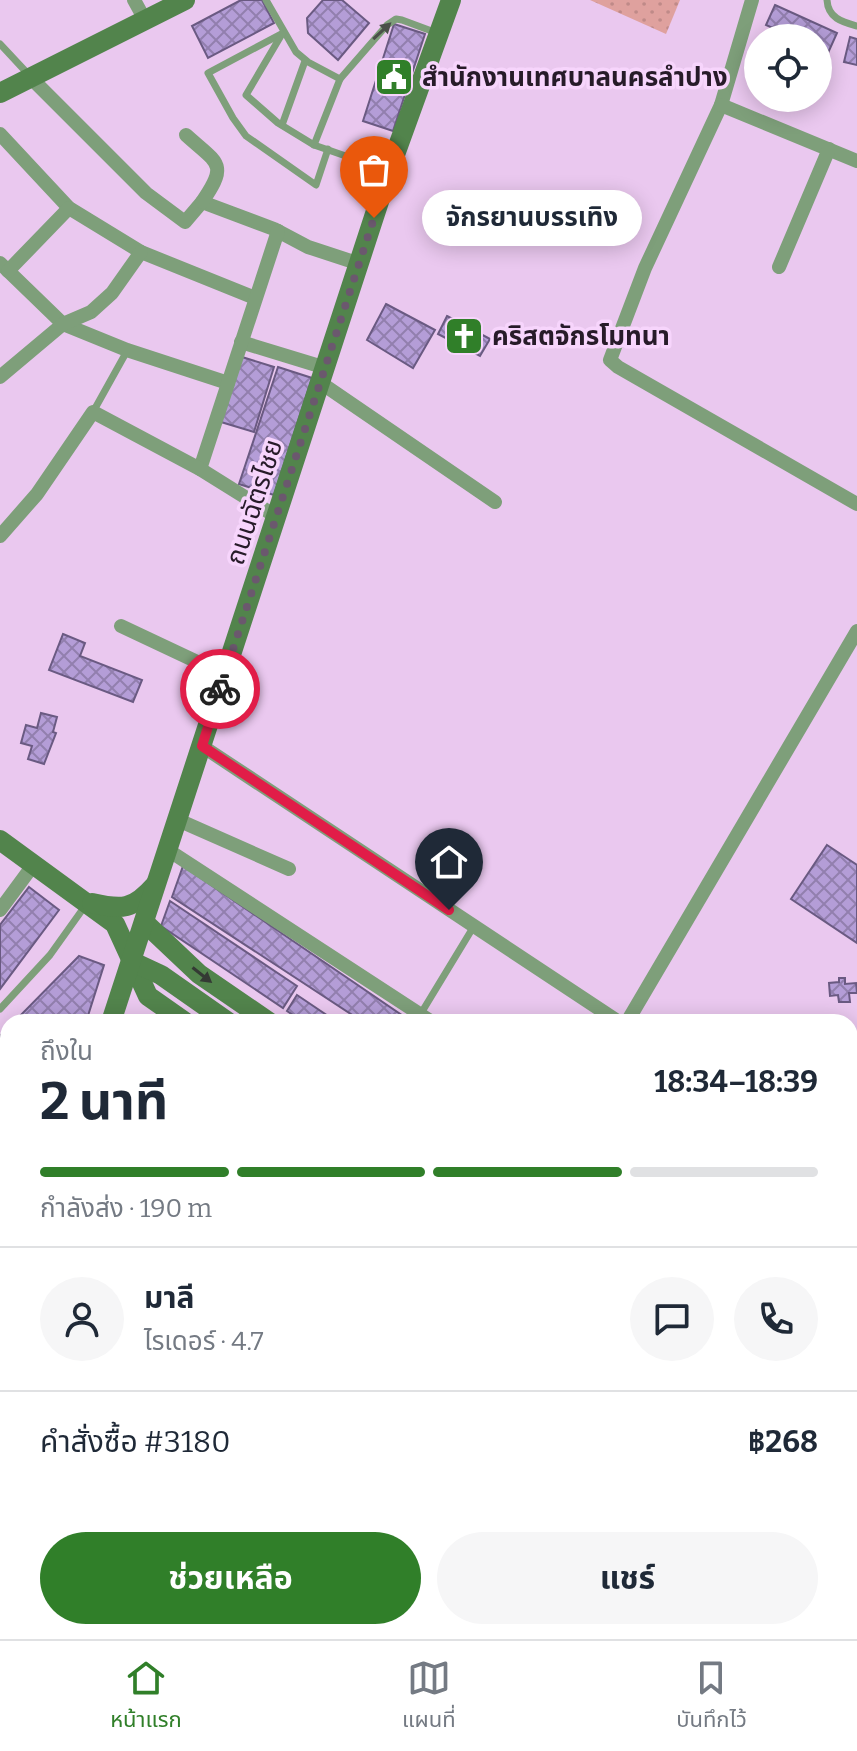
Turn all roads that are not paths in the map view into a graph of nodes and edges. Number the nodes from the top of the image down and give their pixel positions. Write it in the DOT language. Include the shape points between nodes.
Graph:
graph roads {
  1 [pos="134,0"];
  2 [pos="185,0"];
  3 [pos="266,0"];
  4 [pos="451,0"];
  5 [pos="752,0"];
  6 [pos="827,0"];
  7 [pos="145,20"];
  8 [pos="857,26"];
  9 [pos="283,33"];
  10 [pos="439,33"];
  11 [pos="0,44"];
  12 [pos="305,61"];
  13 [pos="31,78"];
  14 [pos="340,79"];
  15 [pos="0,93"];
  16 [pos="721,105"];
  17 [pos="282,125"];
  18 [pos="186,135"];
  19 [pos="3,144"];
  20 [pos="314,145"];
  21 [pos="328,149"];
  22 [pos="829,149"];
  23 [pos="857,161"];
  24 [pos="389,171"];
  25 [pos="202,202"];
  26 [pos="69,208"];
  27 [pos="278,231"];
  28 [pos="141,252"];
  29 [pos="360,264"];
  30 [pos="4,267"];
  31 [pos="779,267"];
  32 [pos="255,298"];
  33 [pos="63,324"];
  34 [pos="241,342"];
  35 [pos="127,350"];
  36 [pos="323,376"];
  37 [pos="0,377"];
  38 [pos="228,383"];
  39 [pos="93,412"];
  40 [pos="200,469"];
  41 [pos="855,497"];
  42 [pos="495,502"];
  43 [pos="277,517"];
  44 [pos="0,536"];
  45 [pos="121,626"];
  46 [pos="857,631"];
  47 [pos="225,675"];
  48 [pos="202,746"];
  49 [pos="178,820"];
  50 [pos="0,840"];
  51 [pos="168,850"];
  52 [pos="34,864"];
  53 [pos="289,869"];
  54 [pos="157,883"];
  55 [pos="88,902"];
  56 [pos="0,910"];
  57 [pos="144,922"];
  58 [pos="474,926"];
  59 [pos="131,961"];
  60 [pos="0,1009"];
  61 [pos="114,1014"];
  62 [pos="174,1014"];
  63 [pos="217,1014"];
  64 [pos="257,1014"];
  65 [pos="420,1014"];
  66 [pos="428,1014"];
  67 [pos="607,1014"];
  68 [pos="632,1014"];
  1 -- 7 [label="street"];
  2 -- 7 [label="main road"];
  3 -- 9 [label="lane"];
  4 -- 10 [label="main road, ถนนฉัตรไชย"];
  5 -- 16 [label="street"];
  6 -- 8 [label="lane" via="835,18"];
  7 -- 13 [label="main road"];
  9 -- 12 [label="lane"];
  9 -- 17 [label="lane" via="246,95"];
  9 -- 21 [label="lane" via="208,73 246,136 316,185"];
  14 -- 10 [label="lane, one-way" via="396,19"];
  10 -- 24 [label="main road, ถนนฉัตรไชย"];
  11 -- 13 [label="lane"];
  12 -- 14 [label="lane"];
  12 -- 17 [label="lane"];
  13 -- 15 [label="main road"];
  13 -- 25 [label="street" via="169,212 185,222"];
  14 -- 20 [label="lane"];
  16 -- 22 [label="street"];
  16 -- 41 [label="street" via="645,268 610,360 705,419"];
  17 -- 20 [label="lane"];
  18 -- 25 [label="street" via="218,168 218,179"];
  19 -- 26 [label="street"];
  20 -- 21 [label="lane"];
  21 -- 24 [label="lane"];
  22 -- 23 [label="street"];
  22 -- 31 [label="street"];
  24 -- 29 [label="main road, ถนนฉัตรไชย"];
  25 -- 27 [label="street"];
  26 -- 28 [label="street"];
  26 -- 30 [label="street"];
  27 -- 29 [label="street"];
  27 -- 32 [label="street"];
  28 -- 32 [label="street"];
  28 -- 33 [label="street" via="112,293 91,312"];
  29 -- 36 [label="main road, ถนนฉัตรไชย"];
  30 -- 33 [label="street"];
  32 -- 34 [label="street"];
  33 -- 35 [label="street"];
  33 -- 37 [label="street"];
  34 -- 36 [label="street"];
  34 -- 38 [label="street"];
  35 -- 38 [label="street"];
  35 -- 39 [label="lane"];
  36 -- 42 [label="street"];
  36 -- 43 [label="main road, ถนนฉัตรไชย"];
  38 -- 40 [label="street"];
  39 -- 40 [label="street"];
  39 -- 44 [label="street" via="37,494"];
  40 -- 43 [label="street"];
  43 -- 47 [label="main road, ถนนฉัตรไชย"];
  45 -- 47 [label="street"];
  46 -- 68 [label="street"];
  47 -- 48 [label="main road, ถนนฉัตรไชย"];
  48 -- 49 [label="main road, ถนนฉัตรไชย"];
  48 -- 58 [label="street"];
  49 -- 51 [label="main road, ถนนฉัตรไชย"];
  49 -- 53 [label="street"];
  50 -- 52 [label="main road"];
  51 -- 54 [label="main road, ถนนฉัตรไชย"];
  51 -- 65 [label="street"];
  52 -- 55 [label="main road"];
  52 -- 56 [label="street"];
  54 -- 55 [label="main road" via="119,909"];
  54 -- 57 [label="main road, ถนนฉัตรไชย"];
  55 -- 59 [label="main road" via="115,924"];
  55 -- 60 [label="lane" via="50,955"];
  57 -- 59 [label="main road, ถนนฉัตรไชย"];
  57 -- 64 [label="main road, one-way" via="199,974"];
  58 -- 66 [label="lane"];
  58 -- 67 [label="street"];
  59 -- 61 [label="main road, ถนนฉัตรไชย"];
  59 -- 62 [label="main road" via="148,996"];
  59 -- 63 [label="main road"];
}
